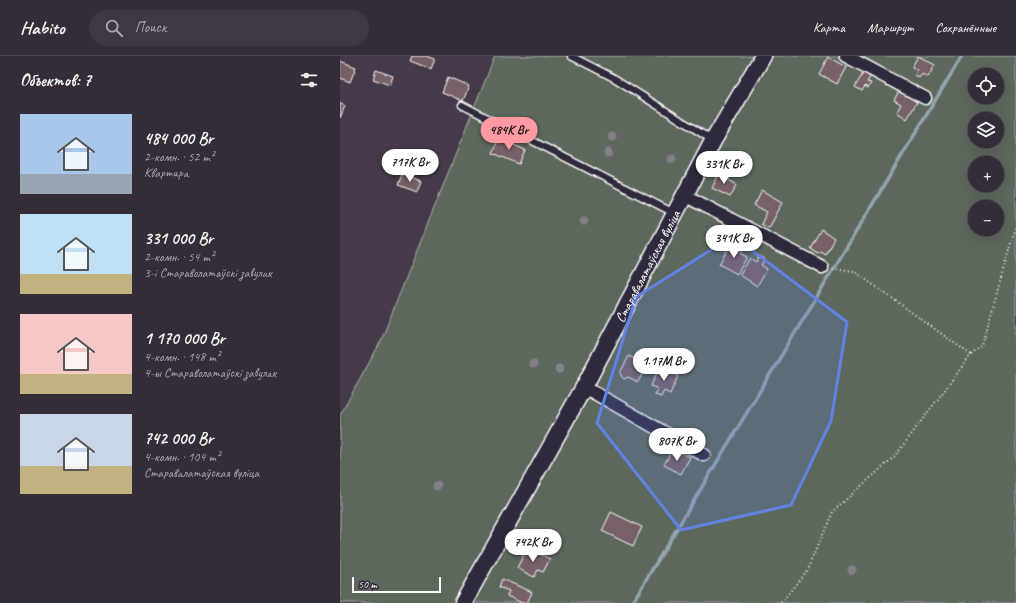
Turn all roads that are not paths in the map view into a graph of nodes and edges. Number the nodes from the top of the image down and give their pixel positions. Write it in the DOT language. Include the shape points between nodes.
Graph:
graph roads {
  1 [pos="571,56"];
  2 [pos="763,56"];
  3 [pos="846,56"];
  4 [pos="925,98"];
  5 [pos="462,105"];
  6 [pos="713,141"];
  7 [pos="684,195"];
  8 [pos="674,213"];
  9 [pos="822,267"];
  10 [pos="584,387"];
  11 [pos="704,455"];
  12 [pos="463,603"];
  1 -- 6 [label="lane" via="614,78"];
  2 -- 6 [label="street, Старавалатаўская вуліца"];
  3 -- 4 [label="street"];
  5 -- 8 [label="lane"];
  6 -- 7 [label="street, Старавалатаўская вуліца"];
  7 -- 8 [label="street, Старавалатаўская вуліца"];
  7 -- 9 [label="street"];
  8 -- 10 [label="street, Старавалатаўская вуліца"];
  10 -- 11 [label="street"];
  10 -- 12 [label="street, Старавалатаўская вуліца"];
}
